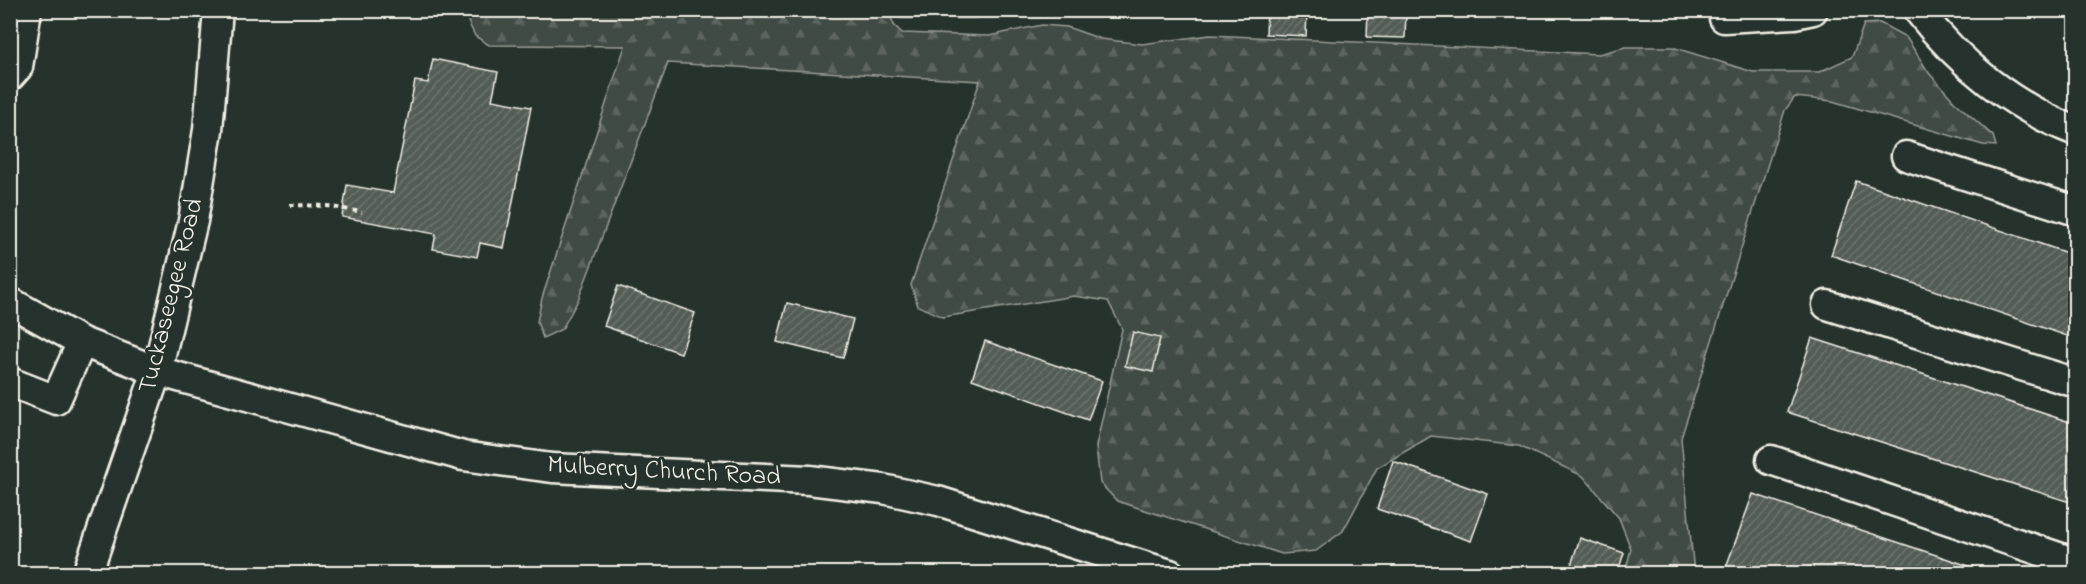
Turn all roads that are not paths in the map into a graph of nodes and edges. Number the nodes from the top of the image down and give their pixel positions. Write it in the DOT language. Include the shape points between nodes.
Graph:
graph roads {
  1 [pos="27,10"];
  2 [pos="218,10"];
  3 [pos="1813,10"];
  4 [pos="1918,10"];
  5 [pos="1724,18"];
  6 [pos="10,76"];
  7 [pos="2076,131"];
  8 [pos="1906,156"];
  9 [pos="2076,210"];
  10 [pos="10,302"];
  11 [pos="1827,305"];
  12 [pos="82,342"];
  13 [pos="157,371"];
  14 [pos="10,382"];
  15 [pos="2076,383"];
  16 [pos="1771,460"];
  17 [pos="2076,562"];
  18 [pos="87,573"];
  19 [pos="1170,573"];
  1 -- 6 [label="street" via="18,67"];
  2 -- 13 [label="street, Tuckaseegee Road" via="208,130 193,221"];
  3 -- 5 [label="street"];
  4 -- 7 [label="street" via="1984,79 2029,109"];
  8 -- 9 [label="street"];
  10 -- 12 [label="street, Mulberry Church Road"];
  11 -- 15 [label="street"];
  12 -- 13 [label="street, Mulberry Church Road"];
  12 -- 14 [label="street" via="56,400"];
  13 -- 18 [label="street, Tuckaseegee Road"];
  13 -- 19 [label="street, Mulberry Church Road" via="463,456 552,468 809,480 883,489 938,501"];
  16 -- 17 [label="street"];
}
